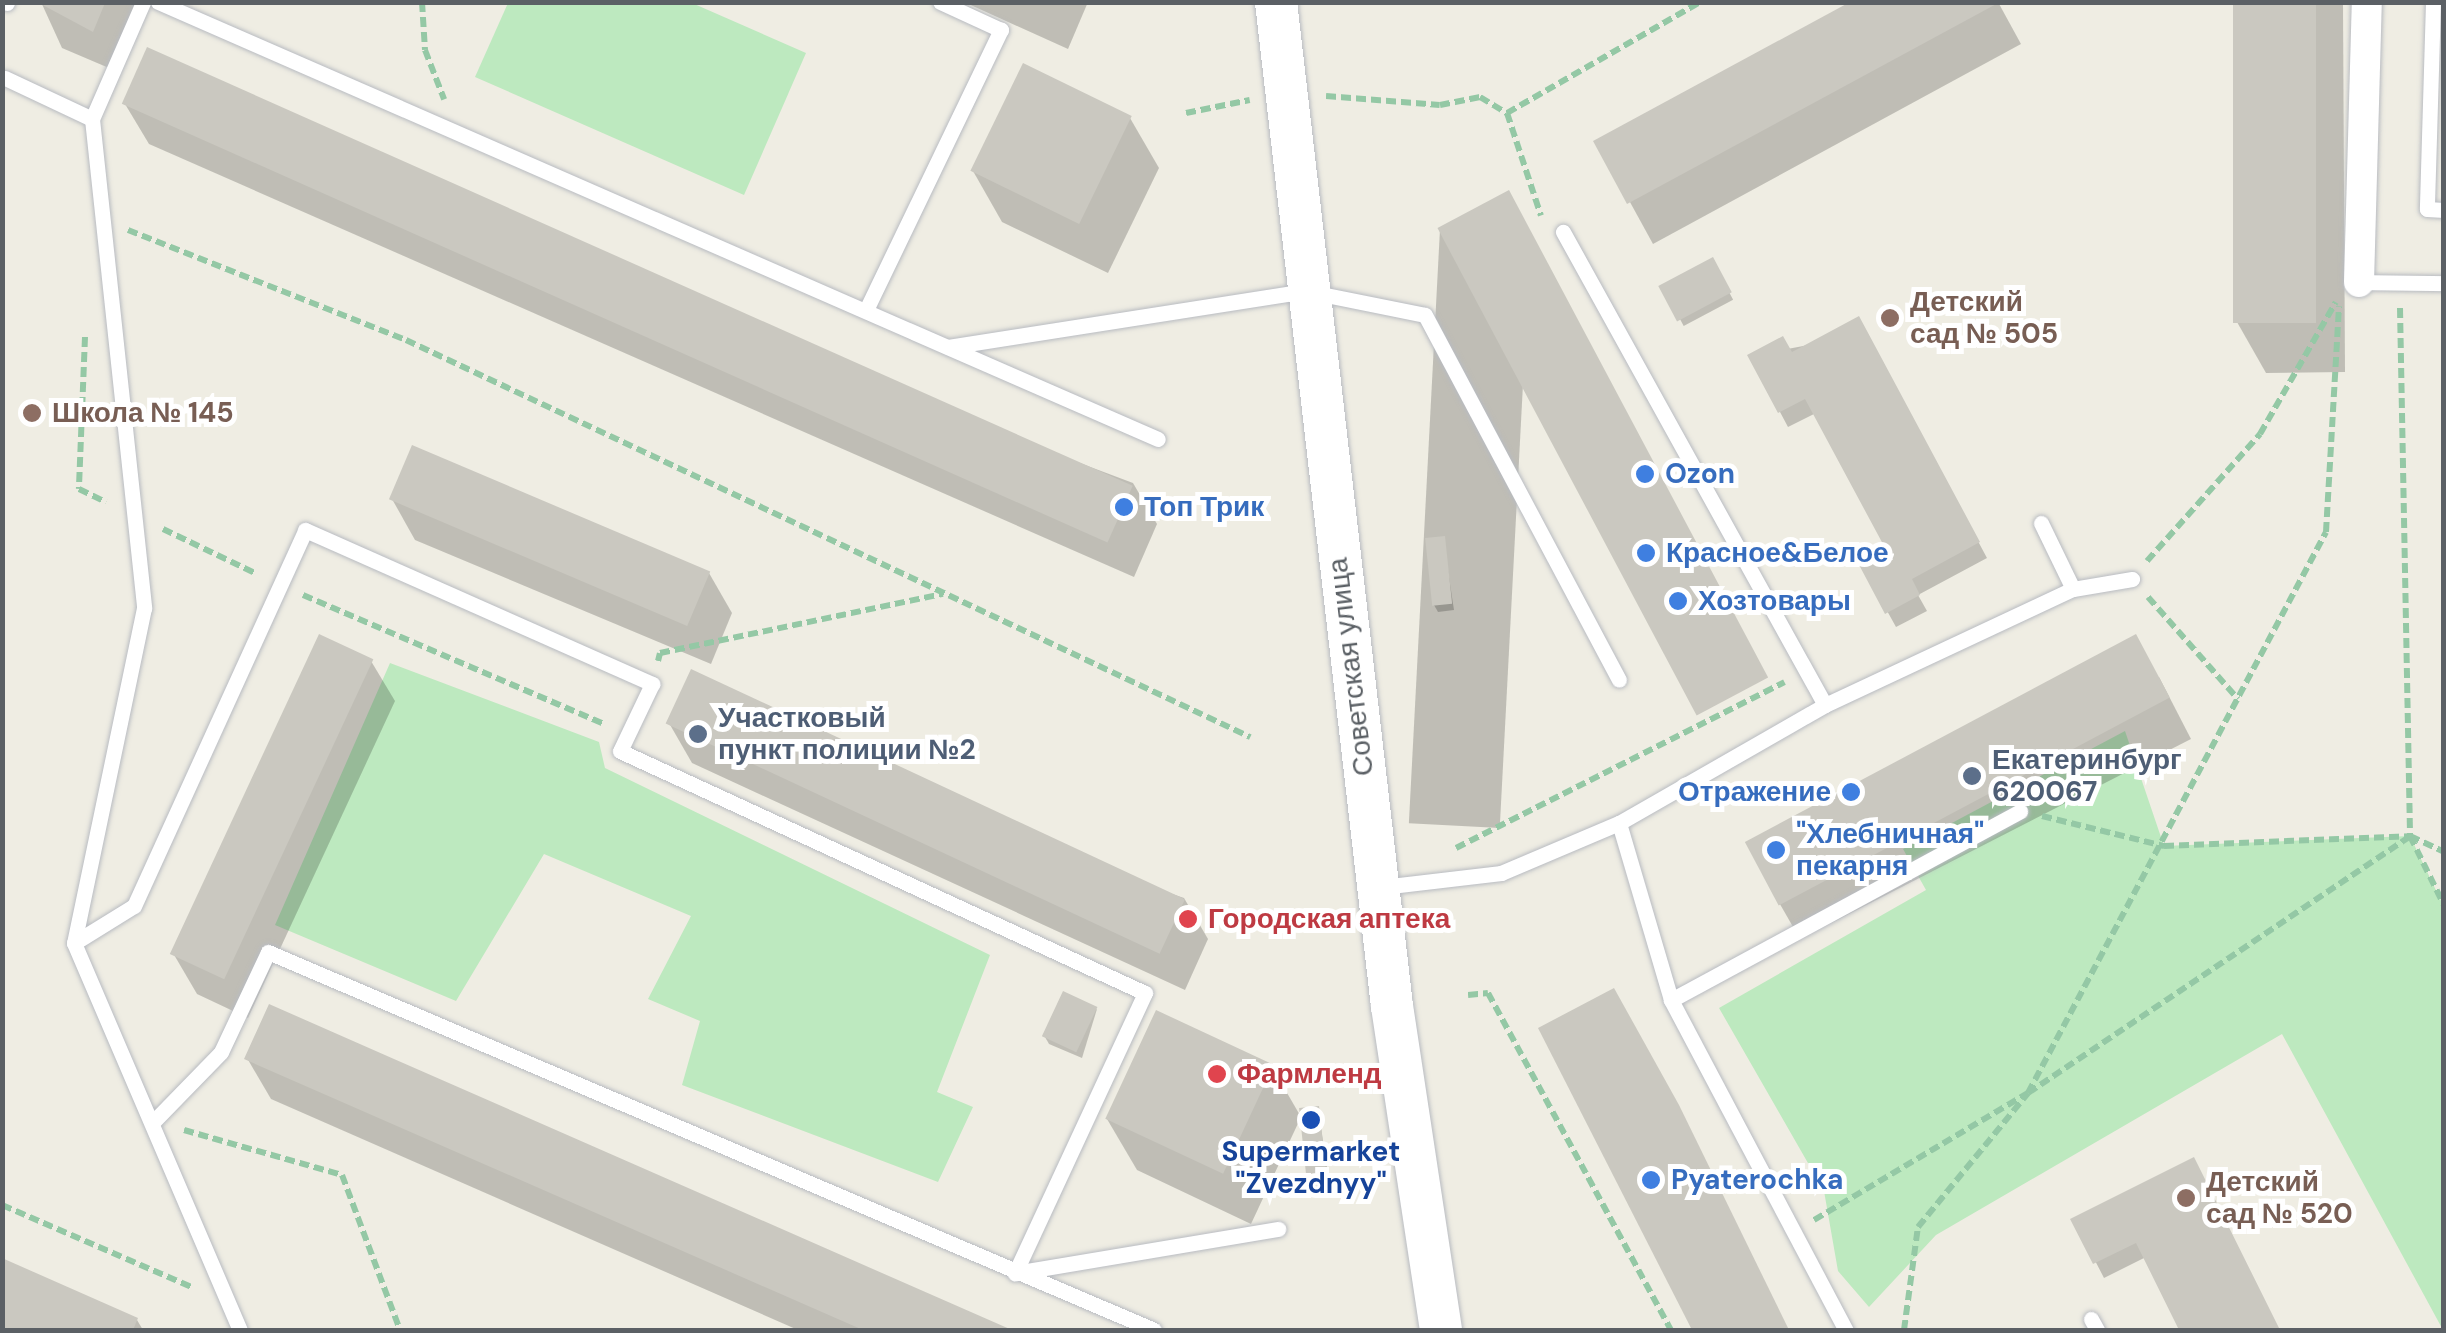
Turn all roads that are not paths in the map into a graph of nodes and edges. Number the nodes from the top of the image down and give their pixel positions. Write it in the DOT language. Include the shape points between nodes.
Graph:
graph roads {
  1 [pos="143,2"];
  2 [pos="158,2"];
  3 [pos="940,2"];
  4 [pos="1276,2"];
  5 [pos="2367,2"];
  6 [pos="2433,2"];
  7 [pos="5,78"];
  8 [pos="92,119"];
  9 [pos="2444,210"];
  10 [pos="1563,232"];
  11 [pos="2444,283"];
  12 [pos="2349,290"];
  13 [pos="1306,291"];
  14 [pos="867,308"];
  15 [pos="948,347"];
  16 [pos="1158,439"];
  17 [pos="2041,524"];
  18 [pos="2132,579"];
  19 [pos="2073,589"];
  20 [pos="1619,680"];
  21 [pos="1824,705"];
  22 [pos="2020,811"];
  23 [pos="1618,823"];
  24 [pos="1378,888"];
  25 [pos="74,943"];
  26 [pos="1672,1000"];
  27 [pos="154,1122"];
  28 [pos="1278,1229"];
  29 [pos="1015,1273"];
  30 [pos="240,1330"];
  31 [pos="1154,1330"];
  32 [pos="1441,1330"];
  33 [pos="1846,1330"];
  1 -- 8 [label="lane"];
  2 -- 14 [label="lane"];
  3 -- 14 [label="lane" via="1000,30"];
  4 -- 13 [label="main road, Советская улица"];
  5 -- 12 [label="street"];
  6 -- 9 [label="lane" via="2427,209"];
  7 -- 8 [label="lane"];
  8 -- 25 [label="lane" via="108,222 144,608"];
  10 -- 21 [label="lane"];
  11 -- 12 [label="lane"];
  13 -- 15 [label="lane"];
  13 -- 20 [label="lane" via="1425,315"];
  13 -- 24 [label="main road, Советская улица"];
  14 -- 15 [label="lane"];
  15 -- 16 [label="lane"];
  17 -- 19 [label="lane"];
  18 -- 19 [label="lane"];
  19 -- 21 [label="lane"];
  21 -- 23 [label="lane"];
  22 -- 26 [label="lane"];
  23 -- 24 [label="lane" via="1501,872"];
  23 -- 26 [label="lane"];
  24 -- 32 [label="main road, Советская улица"];
  25 -- 27 [label="lane"];
  25 -- 29 [label="lane" via="134,906 305,530 652,684 620,751 1145,993"];
  26 -- 33 [label="lane"];
  27 -- 29 [label="lane" via="221,1052 268,952"];
  27 -- 30 [label="lane"];
  28 -- 29 [label="lane"];
  29 -- 31 [label="lane"];
}
